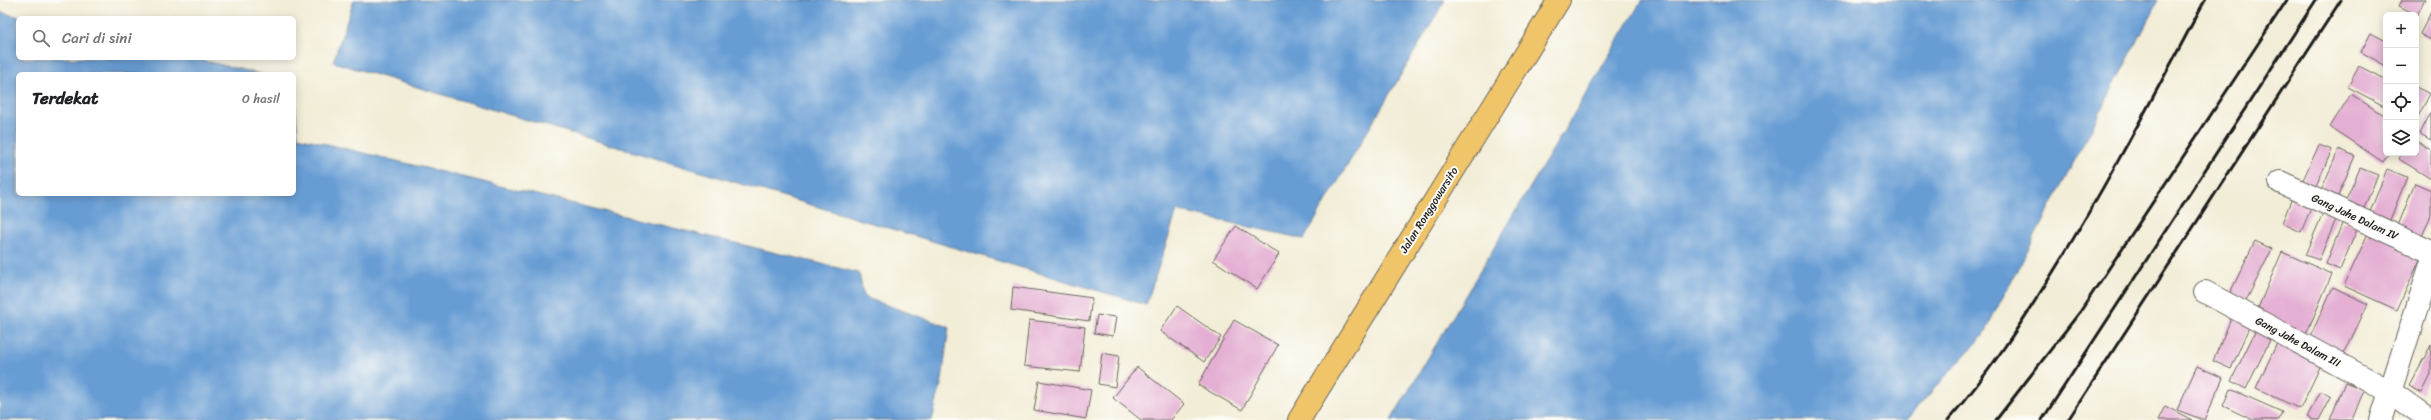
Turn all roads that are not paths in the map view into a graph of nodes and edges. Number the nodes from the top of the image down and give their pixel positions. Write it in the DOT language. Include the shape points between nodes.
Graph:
graph roads {
  1 [pos="1559,0"];
  2 [pos="2280,182"];
  3 [pos="2431,252"];
  4 [pos="2431,264"];
  5 [pos="2206,292"];
  6 [pos="2391,392"];
  7 [pos="1299,420"];
  8 [pos="2381,420"];
  9 [pos="2430,420"];
  1 -- 7 [label="main road, Jalan Ronggowarsito"];
  2 -- 3 [label="street, Gang Jahe Dalam IV"];
  4 -- 6 [label="street"];
  5 -- 6 [label="street, Gang Jahe Dalam III"];
  6 -- 8 [label="street"];
  6 -- 9 [label="street, Gang Jahe Dalam III"];
}
